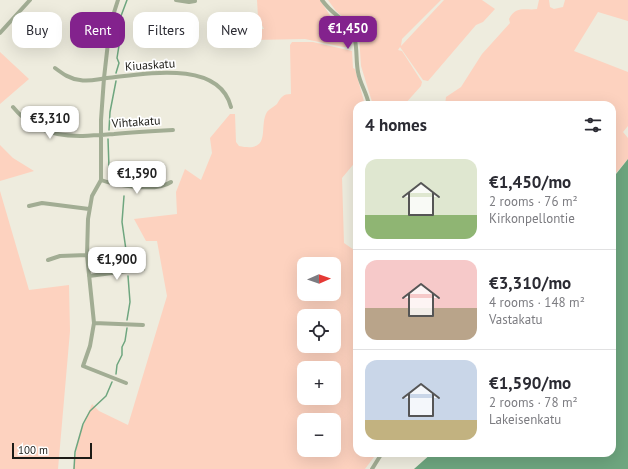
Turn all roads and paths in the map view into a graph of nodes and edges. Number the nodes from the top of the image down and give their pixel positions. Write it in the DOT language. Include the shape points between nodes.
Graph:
graph roads {
  1 [pos="30,0"];
  2 [pos="118,0"];
  3 [pos="176,0"];
  4 [pos="322,0"];
  5 [pos="195,1"];
  6 [pos="0,33"];
  7 [pos="55,68"];
  8 [pos="104,78"];
  9 [pos="368,101"];
  10 [pos="13,106"];
  11 [pos="231,107"];
  12 [pos="173,130"];
  13 [pos="100,135"];
  14 [pos="101,180"];
  15 [pos="171,182"];
  16 [pos="29,206"];
  17 [pos="89,209"];
  18 [pos="87,255"];
  19 [pos="48,260"];
  20 [pos="143,269"];
  21 [pos="89,276"];
  22 [pos="94,323"];
  23 [pos="143,325"];
  24 [pos="126,383"];
  25 [pos="380,457"];
  26 [pos="372,469"];
  1 -- 6 [label="street"];
  2 -- 8 [label="street" via="110,25"];
  3 -- 5 [label="street"];
  4 -- 9 [label="street" via="353,34 358,74"];
  7 -- 8 [label="street, Kiuaskatu" via="67,76 80,80"];
  8 -- 11 [label="street, Kiuaskatu" via="176,72 188,74 215,84 227,97"];
  8 -- 13 [label="street"];
  10 -- 13 [label="street, Vihtakatu" via="29,122 60,135"];
  12 -- 13 [label="street, Vihtakatu"];
  13 -- 14 [label="street"];
  14 -- 15 [label="street" via="126,187 164,185"];
  14 -- 17 [label="street" via="94,190"];
  16 -- 17 [label="street" via="42,203"];
  17 -- 18 [label="street"];
  18 -- 19 [label="street" via="60,256"];
  18 -- 21 [label="street"];
  20 -- 21 [label="street"];
  21 -- 22 [label="street"];
  22 -- 23 [label="street"];
  22 -- 24 [label="street" via="83,366"];
  25 -- 26 [label="street"];
}
